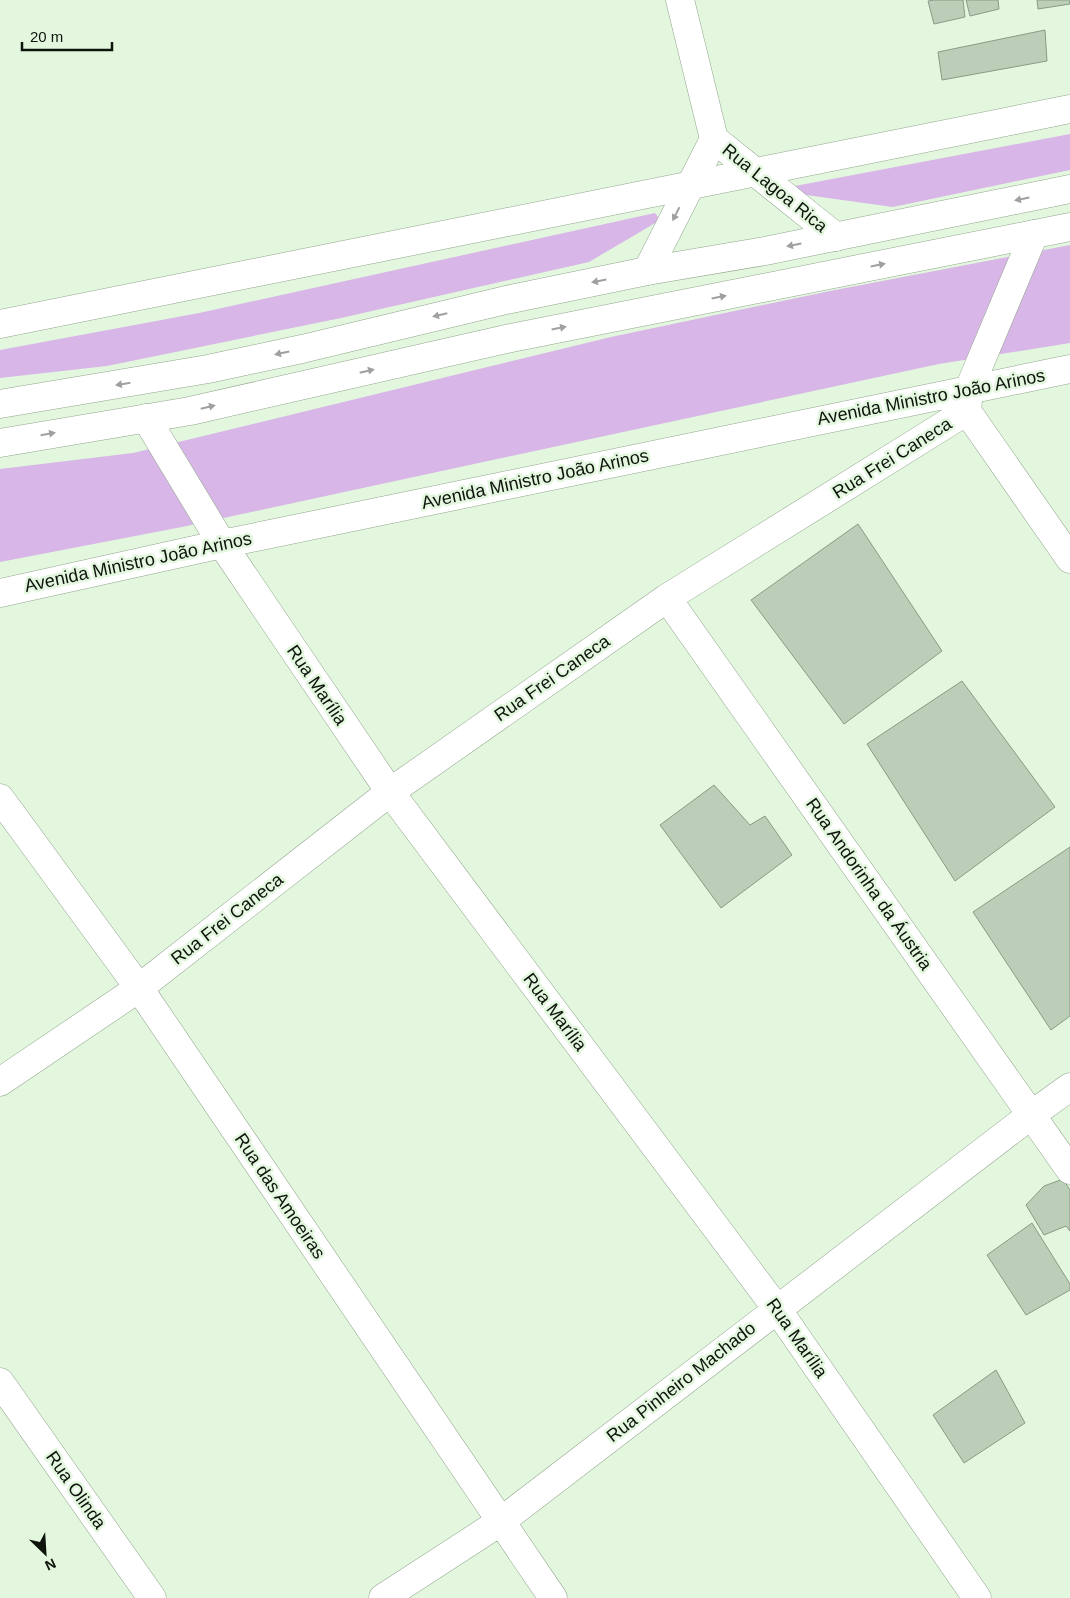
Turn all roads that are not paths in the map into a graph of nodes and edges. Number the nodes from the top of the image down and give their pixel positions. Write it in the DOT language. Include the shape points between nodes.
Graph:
graph roads {
  1 [pos="680,0"];
  2 [pos="1070,109"];
  3 [pos="714,139"];
  4 [pos="756,172"];
  5 [pos="691,186"];
  6 [pos="1070,189"];
  7 [pos="1070,227"];
  8 [pos="1034,234"];
  9 [pos="836,237"];
  10 [pos="647,271"];
  11 [pos="0,324"];
  12 [pos="1070,369"];
  13 [pos="968,400"];
  14 [pos="0,404"];
  15 [pos="146,418"];
  16 [pos="0,443"];
  17 [pos="222,544"];
  18 [pos="1070,559"];
  19 [pos="0,593"];
  20 [pos="667,598"];
  21 [pos="390,792"];
  22 [pos="0,798"];
  23 [pos="139,988"];
  24 [pos="0,1082"];
  25 [pos="1070,1088"];
  26 [pos="1031,1115"];
  27 [pos="1070,1170"];
  28 [pos="777,1309"];
  29 [pos="0,1382"];
  30 [pos="500,1522"];
  31 [pos="152,1598"];
  32 [pos="383,1598"];
  33 [pos="553,1598"];
  34 [pos="977,1598"];
  1 -- 3 [label="main road, Rua Lagoa Rica"];
  2 -- 4 [label="main road"];
  3 -- 4 [label="main road, Rua Lagoa Rica"];
  3 -- 5 [label="main road, Rua Lagoa Rica"];
  4 -- 5 [label="main road"];
  4 -- 9 [label="main road, Rua Lagoa Rica"];
  5 -- 10 [label="main road, Rua Lagoa Rica, one-way"];
  5 -- 11 [label="main road"];
  6 -- 9 [label="main road, one-way"];
  7 -- 8 [label="main road"];
  8 -- 13 [label="main road"];
  15 -- 8 [label="main road, one-way" via="190,411 511,338"];
  9 -- 10 [label="main road, one-way"];
  10 -- 14 [label="main road, one-way" via="208,369"];
  12 -- 13 [label="main road, Avenida Ministro João Arinos"];
  13 -- 17 [label="main road, Avenida Ministro João Arinos"];
  13 -- 18 [label="main road"];
  13 -- 20 [label="main road, Rua Frei Caneca"];
  16 -- 15 [label="main road, one-way"];
  15 -- 17 [label="main road, Rua Marília"];
  17 -- 19 [label="main road, Avenida Ministro João Arinos"];
  17 -- 21 [label="main road, Rua Marília"];
  20 -- 21 [label="main road, Rua Frei Caneca"];
  20 -- 26 [label="main road, Rua Andorinha da Áustria"];
  21 -- 23 [label="main road, Rua Frei Caneca"];
  21 -- 28 [label="main road, Rua Marília"];
  22 -- 23 [label="main road, Rua das Amoeiras"];
  23 -- 24 [label="main road, Rua Frei Caneca"];
  23 -- 30 [label="main road, Rua das Amoeiras"];
  25 -- 26 [label="main road, Rua Pinheiro Machado"];
  26 -- 27 [label="main road, Rua Andorinha da Áustria"];
  26 -- 28 [label="main road, Rua Pinheiro Machado"];
  28 -- 30 [label="main road, Rua Pinheiro Machado"];
  28 -- 34 [label="main road, Rua Marília"];
  29 -- 31 [label="main road, Rua Olinda"];
  30 -- 32 [label="main road, Rua Pinheiro Machado"];
  30 -- 33 [label="main road, Rua das Amoeiras"];
}
